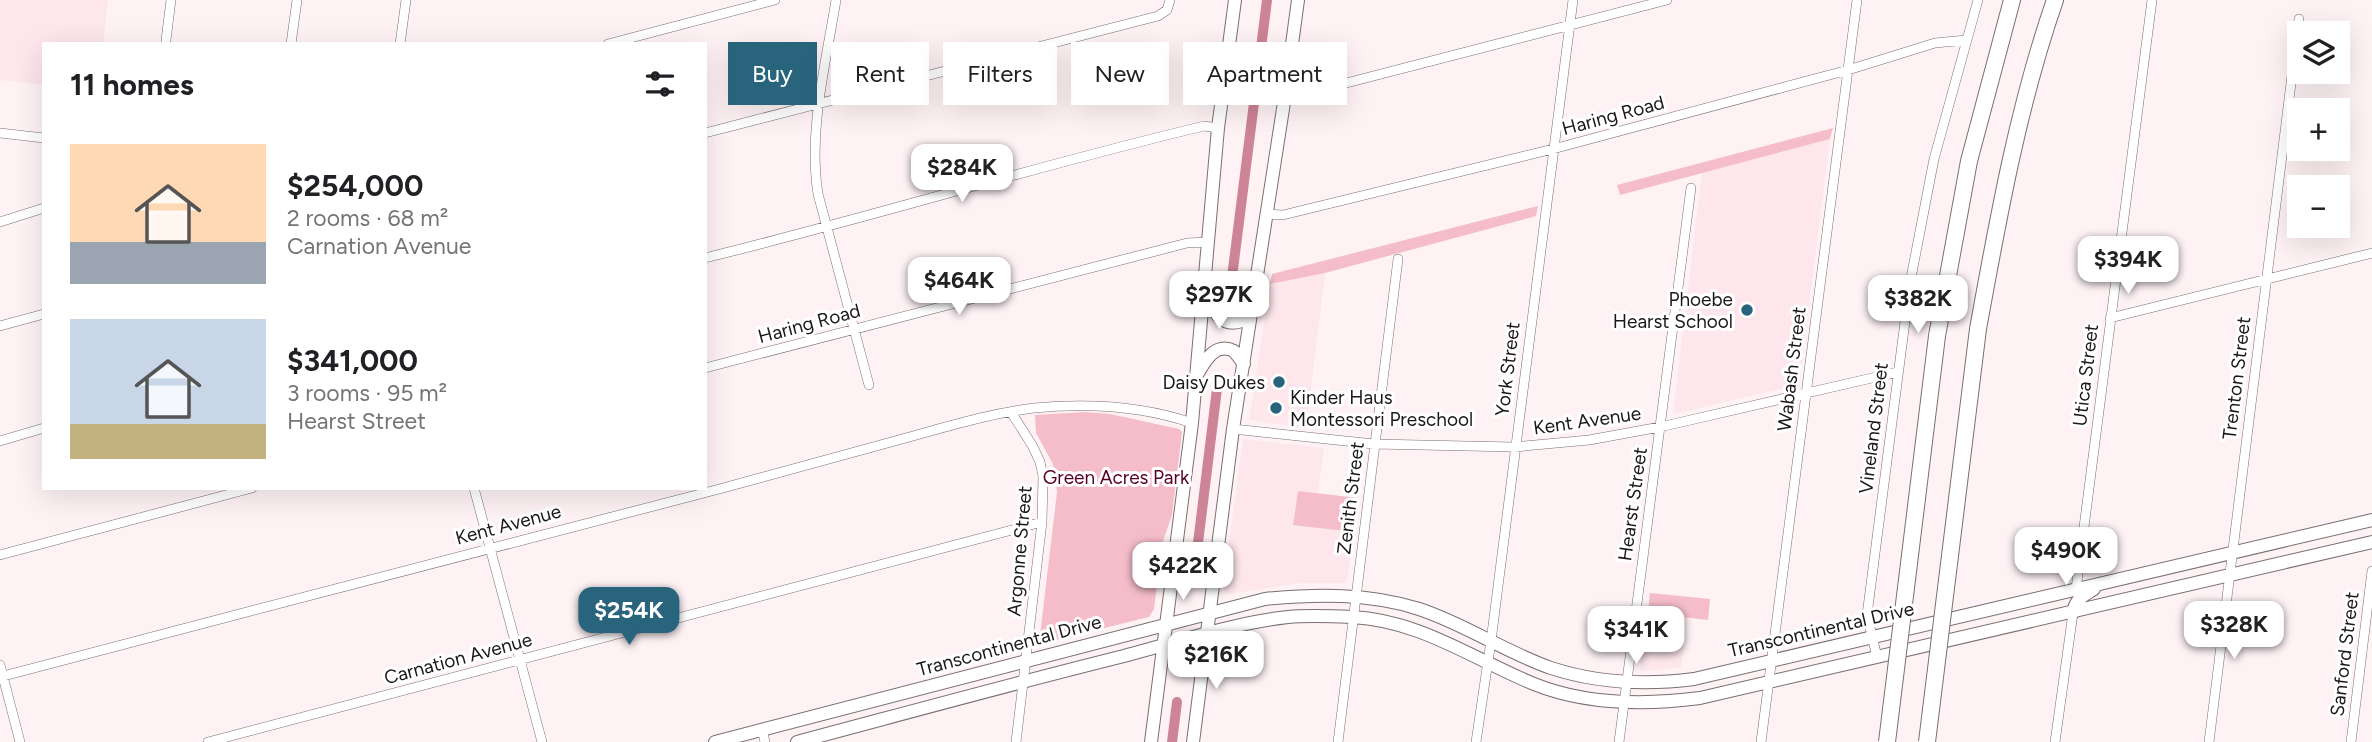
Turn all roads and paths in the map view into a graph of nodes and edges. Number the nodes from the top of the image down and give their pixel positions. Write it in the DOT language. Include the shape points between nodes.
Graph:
graph roads {
  1 [pos="171,0"];
  2 [pos="297,0"];
  3 [pos="406,0"];
  4 [pos="775,0"];
  5 [pos="836,0"];
  6 [pos="1170,0"];
  7 [pos="1235,0"];
  8 [pos="1298,0"];
  9 [pos="1573,0"];
  10 [pos="1667,0"];
  11 [pos="1857,0"];
  12 [pos="1978,0"];
  13 [pos="2012,0"];
  14 [pos="2054,0"];
  15 [pos="2152,0"];
  16 [pos="2299,19"];
  17 [pos="1570,26"];
  18 [pos="166,40"];
  19 [pos="1966,40"];
  20 [pos="291,42"];
  21 [pos="400,42"];
  22 [pos="616,42"];
  23 [pos="1292,42"];
  24 [pos="1847,70"];
  25 [pos="1347,83"];
  26 [pos="820,102"];
  27 [pos="1284,105"];
  28 [pos="1218,128"];
  29 [pos="707,131"];
  30 [pos="0,133"];
  31 [pos="42,138"];
  32 [pos="1553,149"];
  33 [pos="1691,188"];
  34 [pos="42,209"];
  35 [pos="1267,214"];
  36 [pos="0,222"];
  37 [pos="827,228"];
  38 [pos="1208,242"];
  39 [pos="2372,253"];
  40 [pos="707,258"];
  41 [pos="1398,259"];
  42 [pos="2266,279"];
  43 [pos="1204,289"];
  44 [pos="1253,302"];
  45 [pos="42,315"];
  46 [pos="2110,318"];
  47 [pos="0,326"];
  48 [pos="854,329"];
  49 [pos="1244,364"];
  50 [pos="707,367"];
  51 [pos="1898,372"];
  52 [pos="1197,374"];
  53 [pos="869,385"];
  54 [pos="1806,394"];
  55 [pos="1011,412"];
  56 [pos="1192,423"];
  57 [pos="1660,427"];
  58 [pos="42,429"];
  59 [pos="1233,429"];
  60 [pos="0,441"];
  61 [pos="1374,444"];
  62 [pos="1514,447"];
  63 [pos="244,490"];
  64 [pos="475,490"];
  65 [pos="2372,520"];
  66 [pos="1042,522"];
  67 [pos="2372,542"];
  68 [pos="490,547"];
  69 [pos="2232,552"];
  70 [pos="0,555"];
  71 [pos="2372,571"];
  72 [pos="2229,576"];
  73 [pos="2098,584"];
  74 [pos="2076,589"];
  75 [pos="1355,597"];
  76 [pos="1210,612"];
  77 [pos="2073,613"];
  78 [pos="1352,617"];
  79 [pos="1166,624"];
  80 [pos="1207,635"];
  81 [pos="1873,637"];
  82 [pos="1491,641"];
  83 [pos="1163,646"];
  84 [pos="1877,657"];
  85 [pos="1026,659"];
  86 [pos="519,660"];
  87 [pos="1771,660"];
  88 [pos="1488,661"];
  89 [pos="0,665"];
  90 [pos="1,676"];
  91 [pos="1024,681"];
  92 [pos="1626,682"];
  93 [pos="1768,682"];
  94 [pos="1624,702"];
  95 [pos="764,736"];
  96 [pos="20,742"];
  97 [pos="208,742"];
  98 [pos="542,742"];
  99 [pos="715,742"];
  100 [pos="797,742"];
  101 [pos="1016,742"];
  102 [pos="1151,742"];
  103 [pos="1193,742"];
  104 [pos="1338,742"];
  105 [pos="1476,742"];
  106 [pos="1619,742"];
  107 [pos="1761,742"];
  108 [pos="1887,742"];
  109 [pos="1927,742"];
  110 [pos="2056,742"];
  111 [pos="2209,742"];
  112 [pos="2351,742"];
  1 -- 18 [label="street"];
  2 -- 20 [label="street"];
  3 -- 21 [label="street"];
  4 -- 22 [label="street"];
  5 -- 26 [label="street"];
  6 -- 26 [label="street" via="1167,10 1158,16"];
  7 -- 28 [label="street"];
  8 -- 23 [label="street"];
  9 -- 17 [label="street, York Street"];
  10 -- 17 [label="street"];
  11 -- 24 [label="street, Wabash Street"];
  12 -- 19 [label="street, Vineland Street"];
  13 -- 108 [label="highway, bridge" via="1969,161 1937,336"];
  14 -- 109 [label="highway, bridge" via="2005,189 1978,329"];
  15 -- 46 [label="street, Utica Street"];
  16 -- 42 [label="street, Trenton Street"];
  17 -- 25 [label="street"];
  17 -- 32 [label="street, York Street"];
  19 -- 24 [label="street, Haring Road" via="1935,43"];
  19 -- 51 [label="street, Vineland Street" via="1934,159"];
  24 -- 32 [label="street, Haring Road"];
  24 -- 54 [label="street, Wabash Street"];
  26 -- 29 [label="street"];
  26 -- 37 [label="street" via="814,168"];
  27 -- 35 [label="street"];
  28 -- 37 [label="street" via="1204,126 1119,146"];
  28 -- 38 [label="street"];
  30 -- 31 [label="street"];
  32 -- 35 [label="street, Haring Road" via="1283,215"];
  32 -- 62 [label="street, York Street"];
  33 -- 57 [label="street, Hearst Street"];
  34 -- 36 [label="street"];
  35 -- 44 [label="street"];
  37 -- 40 [label="street"];
  37 -- 48 [label="street"];
  38 -- 43 [label="street"];
  38 -- 48 [label="street, Haring Road" via="1187,243"];
  39 -- 42 [label="street"];
  41 -- 61 [label="street, Zenith Street"];
  42 -- 46 [label="street"];
  42 -- 69 [label="street, Trenton Street"];
  43 -- 44 [label="street" via="1218,316 1231,323 1242,321"];
  43 -- 52 [label="street"];
  44 -- 49 [label="street"];
  45 -- 47 [label="street"];
  46 -- 74 [label="street, Utica Street"];
  48 -- 50 [label="street, Haring Road"];
  48 -- 53 [label="street"];
  49 -- 52 [label="street" via="1234,351 1221,348"];
  49 -- 59 [label="street"];
  51 -- 54 [label="street, Kent Avenue"];
  51 -- 81 [label="street, Vineland Street" via="1867,615"];
  52 -- 56 [label="street"];
  54 -- 57 [label="street, Kent Avenue"];
  54 -- 87 [label="street, Wabash Street"];
  55 -- 56 [label="street, Kent Avenue" via="1104,407"];
  55 -- 66 [label="street, Argonne Street" via="1040,463"];
  55 -- 68 [label="street, Kent Avenue"];
  56 -- 79 [label="street"];
  57 -- 62 [label="street, Kent Avenue"];
  57 -- 92 [label="street, Hearst Street"];
  58 -- 60 [label="street"];
  59 -- 61 [label="street, Kent Avenue"];
  59 -- 76 [label="street"];
  61 -- 62 [label="street, Kent Avenue"];
  61 -- 75 [label="street, Zenith Street"];
  62 -- 82 [label="street, York Street"];
  63 -- 70 [label="street"];
  64 -- 68 [label="street"];
  65 -- 69 [label="street, Transcontinental Drive"];
  66 -- 85 [label="street, Argonne Street"];
  66 -- 86 [label="street, Carnation Avenue"];
  67 -- 72 [label="street, Transcontinental Drive"];
  68 -- 86 [label="street"];
  68 -- 90 [label="street, Kent Avenue"];
  69 -- 72 [label="street, Trenton Street"];
  69 -- 73 [label="street, Transcontinental Drive"];
  71 -- 112 [label="street, Sanford Street"];
  72 -- 77 [label="street, Transcontinental Drive"];
  72 -- 111 [label="street, Trenton Street"];
  73 -- 74 [label="street, Transcontinental Drive"];
  73 -- 77 [label="street" via="2076,601"];
  74 -- 81 [label="street, Transcontinental Drive"];
  75 -- 76 [label="street, Transcontinental Drive" via="1265,599"];
  75 -- 78 [label="street, Zenith Street"];
  75 -- 82 [label="street, Transcontinental Drive" via="1416,608"];
  76 -- 79 [label="street, Transcontinental Drive"];
  76 -- 80 [label="street"];
  77 -- 84 [label="street, Transcontinental Drive"];
  77 -- 110 [label="street"];
  78 -- 80 [label="street, Transcontinental Drive" via="1289,617"];
  78 -- 88 [label="street, Transcontinental Drive" via="1432,635"];
  78 -- 104 [label="street, Zenith Street"];
  79 -- 83 [label="street"];
  79 -- 85 [label="street, Transcontinental Drive"];
  80 -- 83 [label="street, Transcontinental Drive"];
  80 -- 103 [label="street"];
  81 -- 84 [label="street, Vineland Street"];
  81 -- 87 [label="street, Transcontinental Drive"];
  82 -- 88 [label="street, York Street"];
  82 -- 92 [label="street, Transcontinental Drive" via="1549,667"];
  83 -- 91 [label="street, Transcontinental Drive"];
  83 -- 102 [label="street"];
  84 -- 93 [label="street, Transcontinental Drive"];
  85 -- 91 [label="street, Argonne Street"];
  85 -- 95 [label="street, Transcontinental Drive"];
  86 -- 97 [label="street, Carnation Avenue"];
  86 -- 98 [label="street"];
  87 -- 92 [label="street, Transcontinental Drive" via="1694,679"];
  87 -- 93 [label="street, Wabash Street"];
  88 -- 94 [label="street, Transcontinental Drive" via="1567,694"];
  88 -- 105 [label="street, York Street"];
  89 -- 90 [label="street"];
  90 -- 96 [label="street"];
  91 -- 100 [label="street, Transcontinental Drive"];
  91 -- 101 [label="street, Argonne Street"];
  92 -- 94 [label="street, Hearst Street"];
  93 -- 94 [label="street, Transcontinental Drive" via="1664,703"];
  93 -- 107 [label="street, Wabash Street"];
  94 -- 106 [label="street, Hearst Street"];
  95 -- 99 [label="street, Transcontinental Drive"];
}
